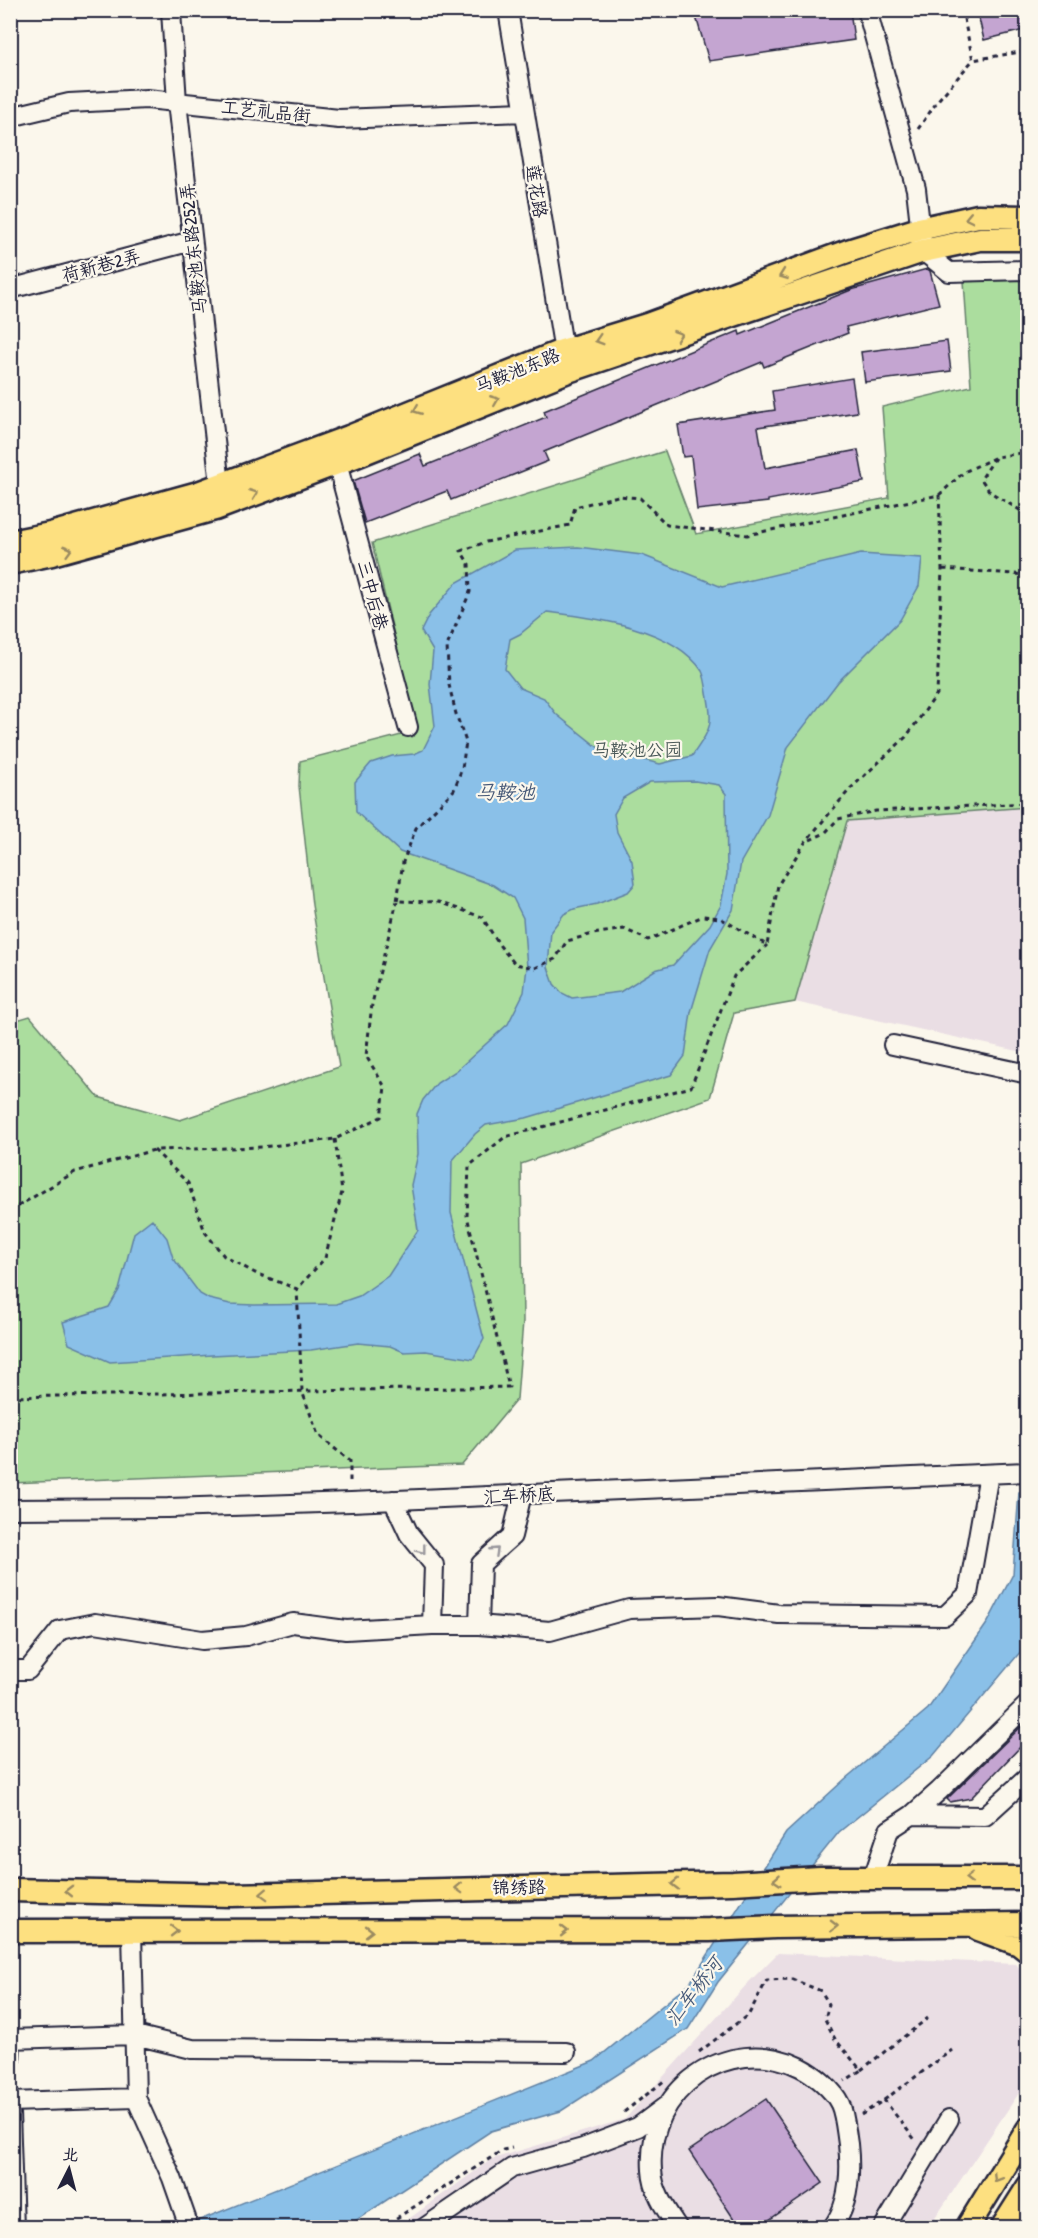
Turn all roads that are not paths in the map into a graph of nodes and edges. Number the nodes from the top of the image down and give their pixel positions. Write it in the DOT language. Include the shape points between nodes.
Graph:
graph roads {
  1 [pos="508,10"];
  2 [pos="867,10"];
  3 [pos="171,11"];
  4 [pos="177,102"];
  5 [pos="524,112"];
  6 [pos="10,117"];
  7 [pos="1028,217"];
  8 [pos="1028,239"];
  9 [pos="921,240"];
  10 [pos="192,242"];
  11 [pos="1026,270"];
  12 [pos="10,289"];
  13 [pos="565,361"];
  14 [pos="337,463"];
  15 [pos="220,485"];
  16 [pos="10,543"];
  17 [pos="10,563"];
  18 [pos="408,727"];
  19 [pos="893,1045"];
  20 [pos="1028,1074"];
  21 [pos="1028,1473"];
  22 [pos="997,1474"];
  23 [pos="522,1494"];
  24 [pos="393,1500"];
  25 [pos="10,1509"];
  26 [pos="432,1625"];
  27 [pos="479,1625"];
  28 [pos="10,1671"];
  29 [pos="1028,1704"];
  30 [pos="1028,1777"];
  31 [pos="912,1815"];
  32 [pos="873,1878"];
  33 [pos="1028,1878"];
  34 [pos="10,1890"];
  35 [pos="965,1924"];
  36 [pos="1028,1924"];
  37 [pos="10,1931"];
  38 [pos="132,1931"];
  39 [pos="1028,1951"];
  40 [pos="135,2035"];
  41 [pos="11,2039"];
  42 [pos="566,2052"];
  43 [pos="10,2061"];
  44 [pos="136,2098"];
  45 [pos="10,2102"];
  46 [pos="666,2106"];
  47 [pos="10,2113"];
  48 [pos="948,2119"];
  49 [pos="1028,2129"];
  50 [pos="1028,2187"];
  51 [pos="186,2218"];
  52 [pos="675,2226"];
  53 [pos="14,2228"];
  54 [pos="424,2228"];
  55 [pos="832,2228"];
  56 [pos="883,2228"];
  57 [pos="967,2228"];
  58 [pos="1002,2228"];
  1 -- 5 [label="street, 莲花路"];
  2 -- 9 [label="street" via="916,189"];
  3 -- 4 [label="street, 马鞍池东路252弄"];
  4 -- 5 [label="street, 工艺礼品街" via="339,119"];
  4 -- 6 [label="street, 工艺礼品街" via="147,99 69,103"];
  4 -- 10 [label="street, 马鞍池东路252弄"];
  5 -- 13 [label="street, 莲花路"];
  7 -- 9 [label="main road, 马鞍池东路, one-way" via="978,216"];
  8 -- 9 [label="main road, 马鞍池东路"];
  9 -- 11 [label="street" via="949,272"];
  9 -- 13 [label="main road, 马鞍池东路" via="848,251 647,325"];
  10 -- 12 [label="street, 荷新巷2弄"];
  10 -- 15 [label="street, 马鞍池东路252弄"];
  14 -- 13 [label="main road, 马鞍池东路, one-way"];
  13 -- 15 [label="main road, 马鞍池东路, one-way"];
  17 -- 14 [label="main road, 马鞍池东路, one-way" via="215,509"];
  14 -- 18 [label="street, 三中后巷"];
  15 -- 16 [label="main road, 马鞍池东路"];
  19 -- 20 [label="street"];
  21 -- 22 [label="street, 汇车桥底"];
  22 -- 23 [label="street, 汇车桥底"];
  22 -- 27 [label="street" via="968,1594 945,1616 779,1614 718,1606 629,1609 550,1631"];
  23 -- 24 [label="street, 汇车桥底"];
  27 -- 23 [label="street, one-way" via="481,1564 512,1536"];
  24 -- 25 [label="street, 汇车桥底"];
  24 -- 26 [label="street, one-way" via="409,1533 434,1565"];
  26 -- 27 [label="street"];
  26 -- 28 [label="street" via="346,1630 293,1623 246,1636 202,1640 95,1623 60,1630 28,1670"];
  29 -- 31 [label="street"];
  30 -- 31 [label="street" via="985,1816"];
  31 -- 32 [label="street" via="889,1830"];
  33 -- 32 [label="main road, 锦绣路, one-way"];
  32 -- 34 [label="main road, 锦绣路, one-way" via="232,1895"];
  35 -- 36 [label="main road"];
  38 -- 35 [label="main road, one-way" via="710,1930"];
  35 -- 39 [label="main road"];
  37 -- 38 [label="main road"];
  38 -- 40 [label="street"];
  40 -- 41 [label="street"];
  40 -- 42 [label="street" via="192,2049"];
  40 -- 44 [label="street"];
  41 -- 43 [label="street"];
  44 -- 45 [label="street"];
  44 -- 51 [label="street"];
  46 -- 52 [label="street" via="653,2138 652,2171 662,2204"];
  46 -- 54 [label="street" via="639,2127 512,2168"];
  46 -- 55 [label="street" via="698,2074 717,2063 750,2056 784,2060 815,2075 844,2100 850,2163 848,2192"];
  47 -- 53 [label="street"];
  48 -- 56 [label="street"];
  49 -- 57 [label="main road, one-way"];
  50 -- 58 [label="main road"];
}
